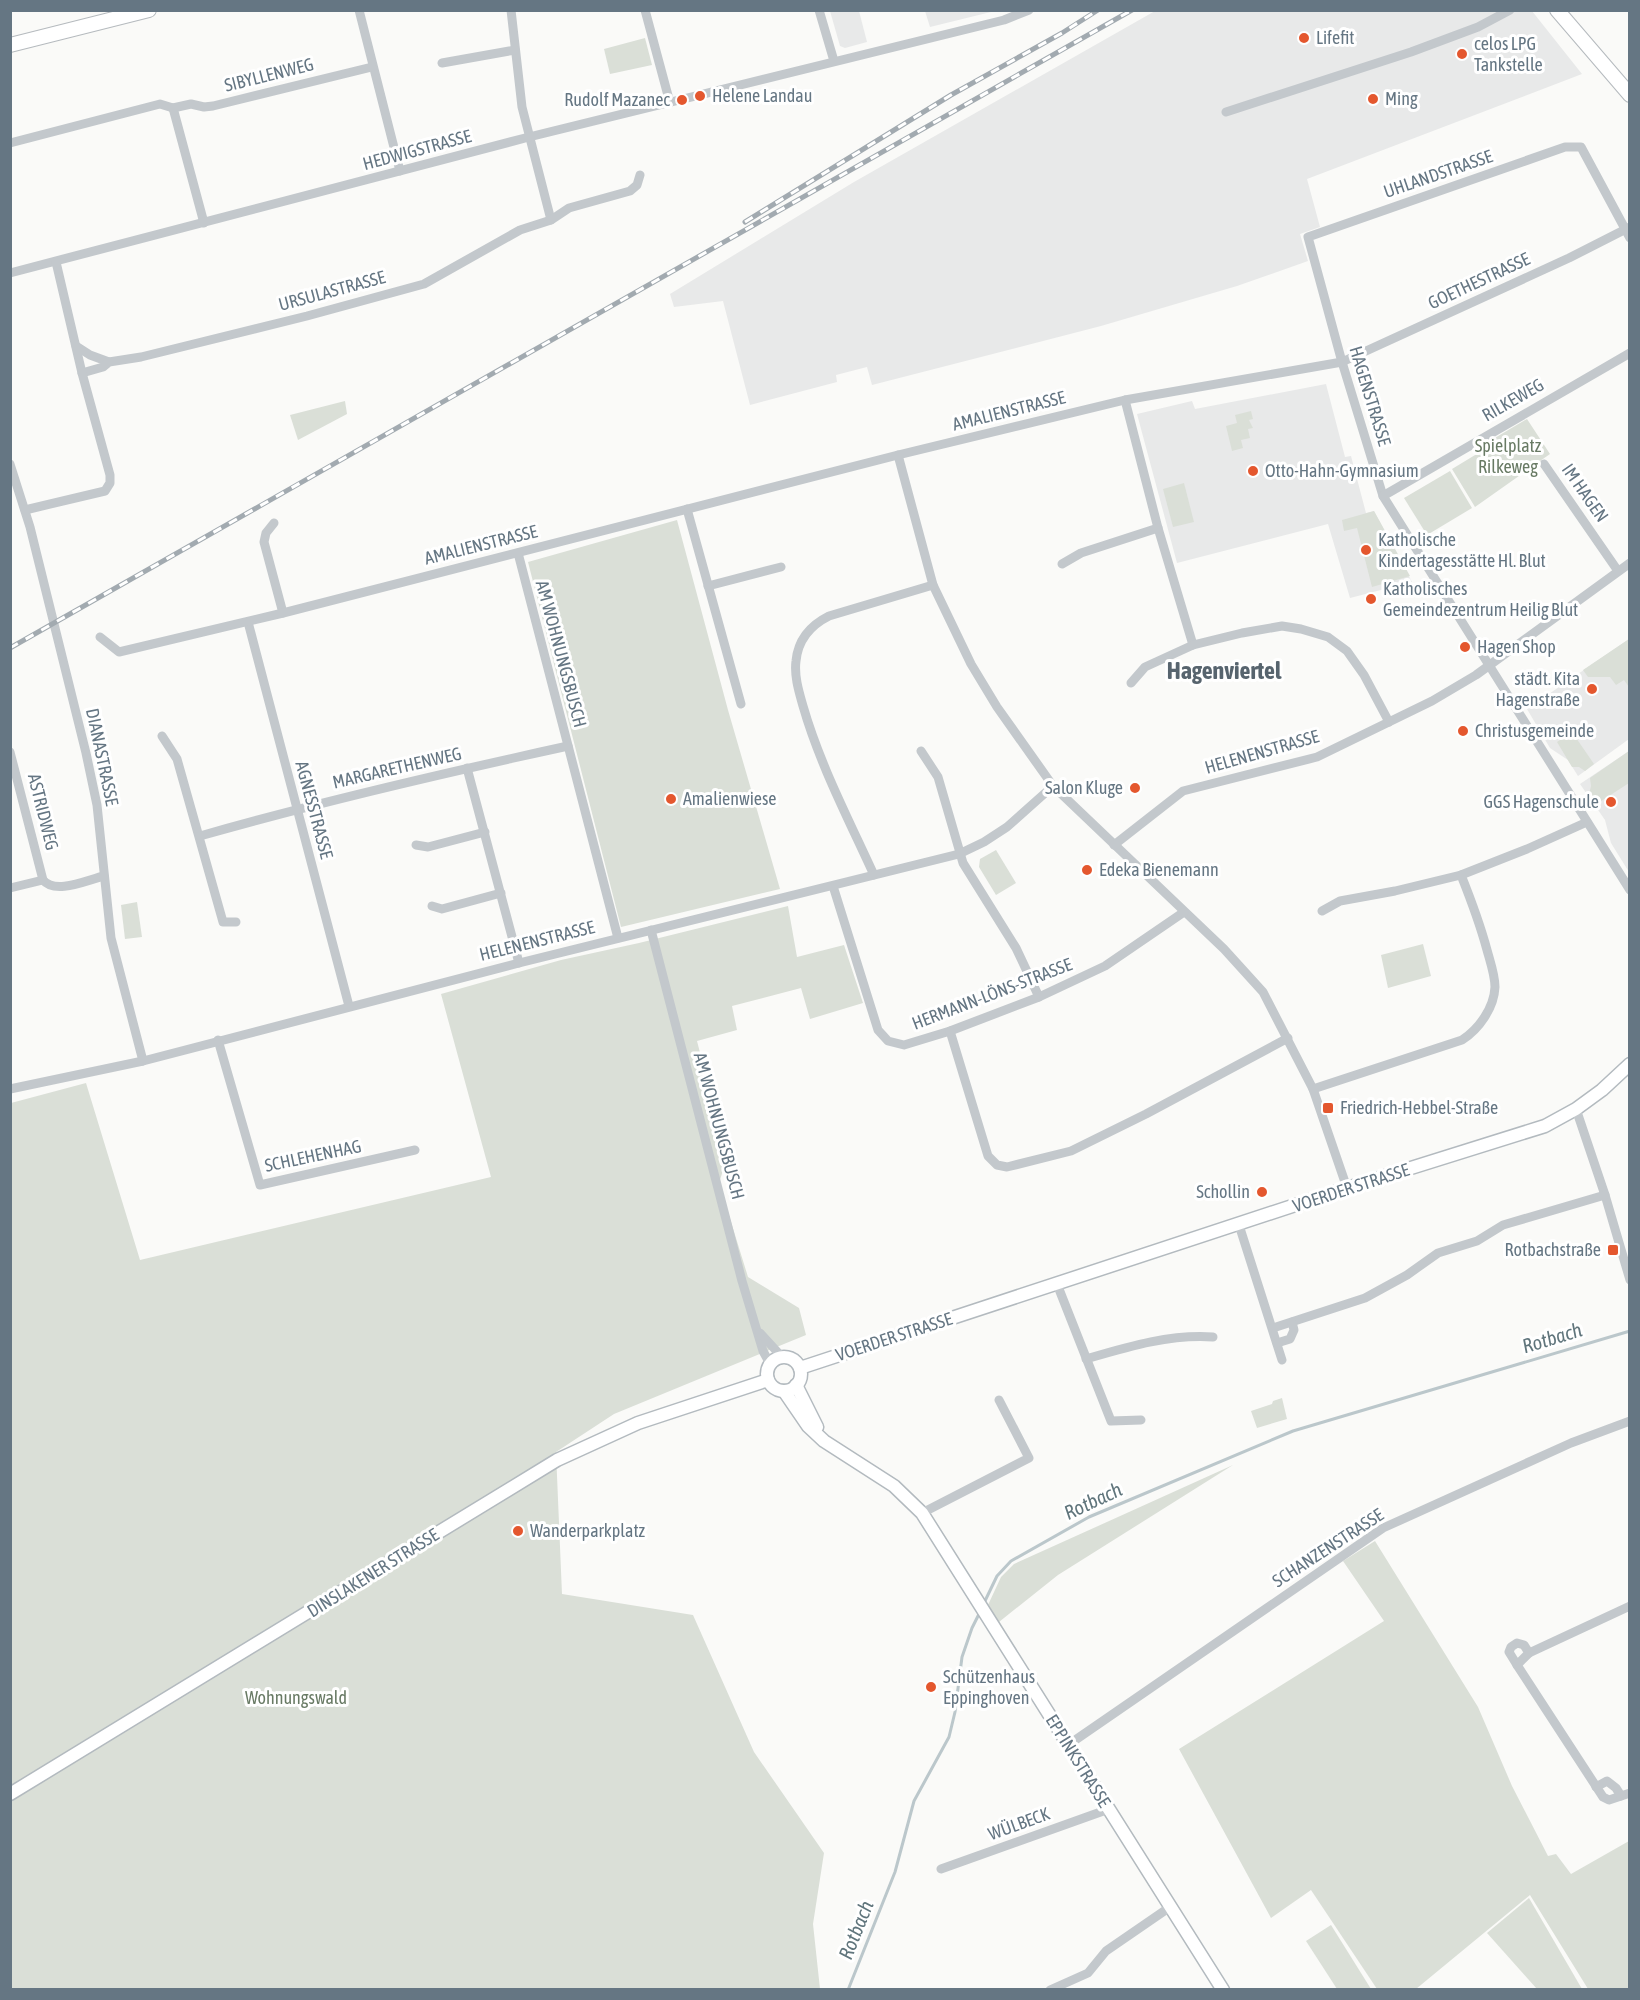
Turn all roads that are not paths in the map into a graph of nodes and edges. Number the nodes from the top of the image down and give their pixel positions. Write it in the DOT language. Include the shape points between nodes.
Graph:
graph roads {
  1 [pos="149,10"];
  2 [pos="359,10"];
  3 [pos="511,10"];
  4 [pos="645,10"];
  5 [pos="819,10"];
  6 [pos="1029,10"];
  7 [pos="1510,10"];
  8 [pos="1557,10"];
  9 [pos="1569,10"];
  10 [pos="1574,28"];
  11 [pos="10,45"];
  12 [pos="515,50"];
  13 [pos="834,61"];
  14 [pos="442,63"];
  15 [pos="372,67"];
  16 [pos="1629,95"];
  17 [pos="670,103"];
  18 [pos="173,108"];
  19 [pos="1226,112"];
  20 [pos="529,137"];
  21 [pos="10,142"];
  22 [pos="400,171"];
  23 [pos="640,175"];
  24 [pos="551,220"];
  25 [pos="204,223"];
  26 [pos="1627,228"];
  27 [pos="1308,237"];
  28 [pos="1629,238"];
  29 [pos="56,262"];
  30 [pos="10,273"];
  31 [pos="76,346"];
  32 [pos="1629,352"];
  33 [pos="109,362"];
  34 [pos="1342,362"];
  35 [pos="82,373"];
  36 [pos="1125,400"];
  37 [pos="898,455"];
  38 [pos="10,464"];
  39 [pos="1544,464"];
  40 [pos="1383,496"];
  41 [pos="687,509"];
  42 [pos="26,510"];
  43 [pos="274,523"];
  44 [pos="1158,528"];
  45 [pos="518,553"];
  46 [pos="1629,563"];
  47 [pos="1062,564"];
  48 [pos="782,567"];
  49 [pos="1618,571"];
  50 [pos="933,585"];
  51 [pos="708,586"];
  52 [pos="284,613"];
  53 [pos="248,621"];
  54 [pos="100,637"];
  55 [pos="1193,645"];
  56 [pos="1489,666"];
  57 [pos="1131,683"];
  58 [pos="741,704"];
  59 [pos="1389,722"];
  60 [pos="162,736"];
  61 [pos="568,746"];
  62 [pos="921,750"];
  63 [pos="10,752"];
  64 [pos="467,768"];
  65 [pos="1053,786"];
  66 [pos="297,808"];
  67 [pos="1587,822"];
  68 [pos="485,832"];
  69 [pos="200,836"];
  70 [pos="416,844"];
  71 [pos="1114,845"];
  72 [pos="959,854"];
  73 [pos="874,875"];
  74 [pos="1461,875"];
  75 [pos="104,876"];
  76 [pos="43,880"];
  77 [pos="833,885"];
  78 [pos="10,888"];
  79 [pos="1629,890"];
  80 [pos="501,893"];
  81 [pos="432,906"];
  82 [pos="1322,911"];
  83 [pos="1184,912"];
  84 [pos="236,922"];
  85 [pos="651,930"];
  86 [pos="618,938"];
  87 [pos="519,963"];
  88 [pos="1039,997"];
  89 [pos="349,1006"];
  90 [pos="950,1031"];
  91 [pos="1288,1038"];
  92 [pos="218,1040"];
  93 [pos="142,1061"];
  94 [pos="1629,1065"];
  95 [pos="10,1089"];
  96 [pos="1313,1089"];
  97 [pos="1576,1109"];
  98 [pos="415,1150"];
  99 [pos="1347,1188"];
  100 [pos="1605,1195"];
  101 [pos="1239,1225"];
  102 [pos="1629,1280"];
  103 [pos="1057,1284"];
  104 [pos="1292,1322"];
  105 [pos="1273,1328"];
  106 [pos="756,1329"];
  107 [pos="1213,1337"];
  108 [pos="1277,1343"];
  109 [pos="782,1357"];
  110 [pos="1086,1359"];
  111 [pos="1282,1360"];
  112 [pos="770,1364"];
  113 [pos="800,1368"];
  114 [pos="768,1380"];
  115 [pos="796,1385"];
  116 [pos="784,1391"];
  117 [pos="999,1400"];
  118 [pos="1141,1420"];
  119 [pos="1629,1421"];
  120 [pos="824,1441"];
  121 [pos="922,1514"];
  122 [pos="1629,1606"];
  123 [pos="1529,1653"];
  124 [pos="1517,1665"];
  125 [pos="1068,1745"];
  126 [pos="10,1794"];
  127 [pos="1625,1794"];
  128 [pos="1109,1809"];
  129 [pos="941,1869"];
  130 [pos="1170,1907"];
  131 [pos="1050,1989"];
  132 [pos="1223,1989"];
  1 -- 11 [label="main road"];
  2 -- 15 [label="street"];
  3 -- 12 [label="street"];
  4 -- 17 [label="street"];
  5 -- 13 [label="street"];
  6 -- 13 [label="street, HEDWIGSTRASSE" via="1004,20"];
  7 -- 19 [label="street" via="1478,27 1411,52"];
  8 -- 10 [label="main road"];
  9 -- 10 [label="main road"];
  10 -- 16 [label="main road"];
  12 -- 14 [label="street"];
  12 -- 20 [label="street"];
  13 -- 17 [label="street, HEDWIGSTRASSE"];
  15 -- 18 [label="street, SIBYLLENWEG" via="213,106 191,104"];
  15 -- 22 [label="street"];
  17 -- 20 [label="street, HEDWIGSTRASSE"];
  18 -- 21 [label="street, SIBYLLENWEG" via="160,104"];
  18 -- 25 [label="street"];
  20 -- 22 [label="street, HEDWIGSTRASSE"];
  20 -- 24 [label="street"];
  22 -- 25 [label="street, HEDWIGSTRASSE"];
  23 -- 24 [label="street, URSULASTRASSE" via="630,191 569,208"];
  24 -- 33 [label="street, URSULASTRASSE" via="520,230 423,284 307,316"];
  25 -- 29 [label="street, HEDWIGSTRASSE"];
  26 -- 27 [label="street, UHLANDSTRASSE" via="1581,147 1565,147"];
  26 -- 28 [label="street"];
  26 -- 34 [label="street, GOETHESTRASSE"];
  27 -- 34 [label="street, HAGENSTRASSE"];
  29 -- 30 [label="street, HEDWIGSTRASSE"];
  29 -- 31 [label="street"];
  31 -- 33 [label="street"];
  31 -- 35 [label="street"];
  32 -- 40 [label="street, RILKEWEG"];
  33 -- 35 [label="street, URSULASTRASSE"];
  34 -- 36 [label="street, AMALIENSTRASSE"];
  34 -- 40 [label="street, HAGENSTRASSE"];
  35 -- 42 [label="street" via="110,483 105,491"];
  36 -- 37 [label="street, AMALIENSTRASSE"];
  36 -- 44 [label="street"];
  37 -- 41 [label="street, AMALIENSTRASSE"];
  37 -- 50 [label="street"];
  38 -- 42 [label="street, DIANASTRASSE"];
  39 -- 49 [label="street, IM HAGEN"];
  40 -- 56 [label="street, HAGENSTRASSE"];
  41 -- 45 [label="street, AMALIENSTRASSE"];
  41 -- 51 [label="street"];
  42 -- 75 [label="street, DIANASTRASSE" via="86,753 97,805"];
  43 -- 52 [label="street" via="264,543"];
  44 -- 47 [label="street"];
  44 -- 55 [label="street"];
  45 -- 52 [label="street, AMALIENSTRASSE"];
  45 -- 61 [label="street, AM WOHNUNGSBUSCH"];
  46 -- 49 [label="street, HELENENSTRASSE"];
  48 -- 51 [label="street"];
  49 -- 56 [label="street, HELENENSTRASSE"];
  50 -- 65 [label="street" via="971,664"];
  50 -- 73 [label="street" via="818,622 806,633 795,662 813,740"];
  51 -- 58 [label="street"];
  52 -- 53 [label="street, AMALIENSTRASSE"];
  53 -- 54 [label="street, AMALIENSTRASSE" via="119,652"];
  53 -- 66 [label="street, AGNESSTRASSE"];
  55 -- 57 [label="street" via="1145,667"];
  55 -- 59 [label="street" via="1282,627 1328,637 1347,651"];
  56 -- 59 [label="street, HELENENSTRASSE"];
  56 -- 67 [label="street, HAGENSTRASSE"];
  59 -- 71 [label="street, HELENENSTRASSE" via="1317,757 1183,791"];
  60 -- 69 [label="street" via="177,759"];
  61 -- 64 [label="street, MARGARETHENWEG"];
  61 -- 86 [label="street, AM WOHNUNGSBUSCH"];
  62 -- 72 [label="street" via="939,777"];
  63 -- 76 [label="street, ASTRIDWEG"];
  64 -- 66 [label="street, MARGARETHENWEG"];
  64 -- 68 [label="street"];
  65 -- 71 [label="street"];
  65 -- 72 [label="street, HELENENSTRASSE" via="1007,827"];
  66 -- 69 [label="street, MARGARETHENWEG"];
  66 -- 89 [label="street, AGNESSTRASSE"];
  67 -- 74 [label="street"];
  67 -- 79 [label="street, HAGENSTRASSE"];
  68 -- 70 [label="street" via="428,847"];
  68 -- 80 [label="street"];
  69 -- 84 [label="street" via="223,922"];
  71 -- 83 [label="street"];
  72 -- 73 [label="street, HELENENSTRASSE"];
  72 -- 88 [label="street" via="1016,948"];
  73 -- 77 [label="street, HELENENSTRASSE"];
  74 -- 82 [label="street" via="1340,901"];
  74 -- 96 [label="street" via="1478,919 1495,986 1492,1003 1474,1032 1462,1040"];
  75 -- 76 [label="street" via="62,887 47,885"];
  75 -- 93 [label="street, DIANASTRASSE" via="111,938"];
  76 -- 78 [label="street"];
  77 -- 85 [label="street, HELENENSTRASSE"];
  77 -- 90 [label="street, HERMANN-LÖNS-STRASSE" via="878,1030 888,1041 904,1045"];
  80 -- 81 [label="street" via="442,909"];
  80 -- 87 [label="street"];
  83 -- 88 [label="street, HERMANN-LÖNS-STRASSE" via="1105,966"];
  83 -- 91 [label="street" via="1263,992"];
  85 -- 86 [label="street, HELENENSTRASSE"];
  85 -- 106 [label="street, AM WOHNUNGSBUSCH"];
  86 -- 87 [label="street, HELENENSTRASSE"];
  87 -- 89 [label="street, HELENENSTRASSE"];
  88 -- 90 [label="street, HERMANN-LÖNS-STRASSE"];
  89 -- 92 [label="street, HELENENSTRASSE"];
  90 -- 91 [label="street" via="988,1156 996,1166 1007,1167 1071,1151"];
  91 -- 96 [label="street"];
  92 -- 93 [label="street, HELENENSTRASSE"];
  92 -- 98 [label="street, SCHLEHENHAG" via="261,1185"];
  93 -- 95 [label="street, HELENENSTRASSE"];
  94 -- 97 [label="main road, VOERDER STRASSE"];
  96 -- 99 [label="street"];
  97 -- 99 [label="main road, VOERDER STRASSE" via="1545,1126"];
  97 -- 100 [label="street"];
  99 -- 101 [label="main road, VOERDER STRASSE"];
  100 -- 102 [label="street"];
  100 -- 104 [label="street" via="1503,1225 1476,1241 1438,1253 1365,1298"];
  101 -- 103 [label="main road, VOERDER STRASSE"];
  101 -- 105 [label="street"];
  103 -- 110 [label="street"];
  103 -- 113 [label="main road, VOERDER STRASSE"];
  104 -- 105 [label="street"];
  104 -- 108 [label="street" via="1290,1339"];
  105 -- 108 [label="street"];
  106 -- 109 [label="street, AM WOHNUNGSBUSCH"];
  106 -- 112 [label="street, AM WOHNUNGSBUSCH"];
  107 -- 110 [label="street" via="1143,1343"];
  108 -- 111 [label="street"];
  109 -- 112 [label="main road"];
  109 -- 113 [label="main road" via="793,1359"];
  110 -- 118 [label="street" via="1111,1420"];
  112 -- 114 [label="main road"];
  113 -- 115 [label="main road"];
  114 -- 116 [label="main road"];
  114 -- 126 [label="main road, DINSLAKENER STRASSE" via="638,1423 557,1460"];
  115 -- 116 [label="main road"];
  115 -- 120 [label="main road, EPPINKSTRASSE"];
  116 -- 120 [label="main road, EPPINKSTRASSE" via="807,1426"];
  117 -- 121 [label="street" via="1029,1458"];
  119 -- 125 [label="street, SCHANZENSTRASSE" via="1383,1528"];
  120 -- 121 [label="main road, EPPINKSTRASSE" via="894,1486"];
  121 -- 125 [label="main road, EPPINKSTRASSE"];
  122 -- 123 [label="street"];
  123 -- 124 [label="street"];
  123 -- 124 [label="street" via="1522,1644 1512,1646 1510,1655"];
  124 -- 127 [label="street" via="1596,1787 1607,1781"];
  125 -- 128 [label="main road, EPPINKSTRASSE"];
  128 -- 129 [label="street, WÜLBECK"];
  128 -- 130 [label="main road, EPPINKSTRASSE"];
  130 -- 131 [label="street" via="1106,1951 1088,1973"];
  130 -- 132 [label="main road, EPPINKSTRASSE"];
}
